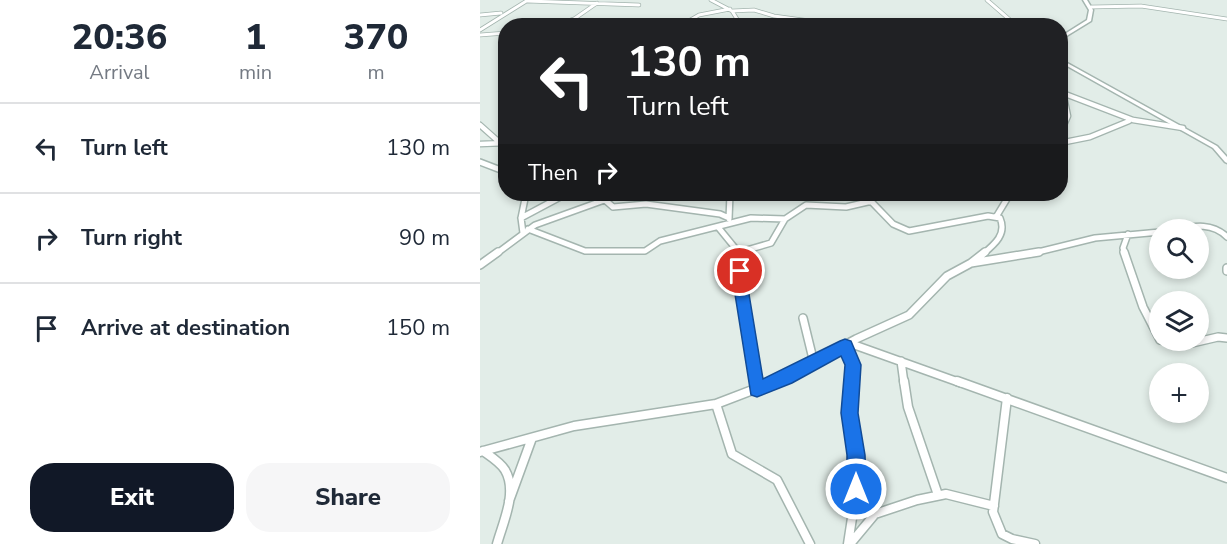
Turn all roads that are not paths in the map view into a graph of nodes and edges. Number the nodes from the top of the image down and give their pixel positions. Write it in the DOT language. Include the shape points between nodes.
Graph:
graph roads {
  1 [pos="711,0"];
  2 [pos="987,0"];
  3 [pos="1085,0"];
  4 [pos="528,1"];
  5 [pos="597,3"];
  6 [pos="639,5"];
  7 [pos="1091,7"];
  8 [pos="731,10"];
  9 [pos="505,12"];
  10 [pos="480,15"];
  11 [pos="1227,17"];
  12 [pos="575,18"];
  13 [pos="694,18"];
  14 [pos="736,18"];
  15 [pos="788,18"];
  16 [pos="1008,18"];
  17 [pos="480,30"];
  18 [pos="498,34"];
  19 [pos="480,35"];
  20 [pos="1068,35"];
  21 [pos="1068,64"];
  22 [pos="1068,94"];
  23 [pos="1133,120"];
  24 [pos="480,126"];
  25 [pos="1184,128"];
  26 [pos="490,134"];
  27 [pos="498,142"];
  28 [pos="1068,142"];
  29 [pos="480,144"];
  30 [pos="1227,161"];
  31 [pos="480,162"];
  32 [pos="498,169"];
  33 [pos="525,201"];
  34 [pos="552,201"];
  35 [pos="602,201"];
  36 [pos="606,201"];
  37 [pos="728,201"];
  38 [pos="872,201"];
  39 [pos="1006,201"];
  40 [pos="996,217"];
  41 [pos="521,218"];
  42 [pos="785,219"];
  43 [pos="728,221"];
  44 [pos="717,227"];
  45 [pos="1209,227"];
  46 [pos="526,231"];
  47 [pos="1149,232"];
  48 [pos="1128,234"];
  49 [pos="1227,237"];
  50 [pos="740,252"];
  51 [pos="971,263"];
  52 [pos="480,265"];
  53 [pos="803,318"];
  54 [pos="1149,319"];
  55 [pos="1227,338"];
  56 [pos="1209,340"];
  57 [pos="847,344"];
  58 [pos="901,361"];
  59 [pos="814,363"];
  60 [pos="757,390"];
  61 [pos="1007,398"];
  62 [pos="716,404"];
  63 [pos="532,438"];
  64 [pos="482,452"];
  65 [pos="1227,478"];
  66 [pos="938,495"];
  67 [pos="508,505"];
  68 [pos="994,506"];
  69 [pos="497,544"];
  70 [pos="810,544"];
  71 [pos="849,544"];
  72 [pos="1035,544"];
  1 -- 8 [label="street"];
  2 -- 16 [label="street"];
  3 -- 7 [label="street"];
  4 -- 5 [label="street"];
  4 -- 9 [label="street"];
  5 -- 6 [label="street"];
  5 -- 12 [label="street"];
  7 -- 11 [label="street" via="1158,6"];
  7 -- 20 [label="street" via="1085,25"];
  8 -- 13 [label="street"];
  8 -- 14 [label="street"];
  8 -- 15 [label="street" via="754,10"];
  9 -- 10 [label="street"];
  9 -- 17 [label="street"];
  18 -- 19 [label="street"];
  21 -- 25 [label="street"];
  22 -- 23 [label="street"];
  23 -- 25 [label="street"];
  23 -- 28 [label="street" via="1117,123 1110,130 1086,139"];
  24 -- 26 [label="street"];
  25 -- 30 [label="street" via="1215,147"];
  26 -- 27 [label="street"];
  26 -- 29 [label="street"];
  27 -- 29 [label="street"];
  31 -- 32 [label="street"];
  33 -- 41 [label="street"];
  34 -- 41 [label="street"];
  35 -- 46 [label="street"];
  36 -- 43 [label="street" via="611,207 646,204 720,214"];
  37 -- 43 [label="street"];
  38 -- 40 [label="street" via="896,226 909,231"];
  38 -- 42 [label="street" via="846,207 806,205"];
  39 -- 40 [label="street"];
  40 -- 51 [label="street" via="1003,224 1003,232"];
  41 -- 46 [label="street"];
  42 -- 43 [label="street"];
  42 -- 50 [label="street" via="771,243"];
  43 -- 44 [label="street"];
  44 -- 46 [label="street" via="660,241 647,250 599,253"];
  44 -- 50 [label="street"];
  45 -- 49 [label="street" via="1218,228"];
  46 -- 52 [label="street"];
  47 -- 48 [label="street"];
  48 -- 51 [label="street"];
  48 -- 54 [label="street" via="1123,248"];
  50 -- 60 [label="street" via="744,262 739,274"];
  51 -- 57 [label="street" via="947,276 909,315"];
  53 -- 59 [label="street"];
  55 -- 56 [label="street"];
  57 -- 58 [label="street"];
  57 -- 59 [label="street"];
  57 -- 71 [label="street" via="853,365 849,413 858,478"];
  58 -- 61 [label="street"];
  58 -- 66 [label="street" via="908,407"];
  59 -- 60 [label="street"];
  60 -- 62 [label="street"];
  61 -- 65 [label="street"];
  61 -- 68 [label="street"];
  62 -- 63 [label="street" via="610,418"];
  62 -- 70 [label="street" via="732,454 777,480"];
  63 -- 64 [label="street"];
  63 -- 67 [label="street"];
  64 -- 67 [label="street" via="504,470"];
  66 -- 68 [label="street"];
  66 -- 71 [label="street" via="875,514"];
  67 -- 69 [label="street"];
  68 -- 72 [label="street" via="998,532"];
}
